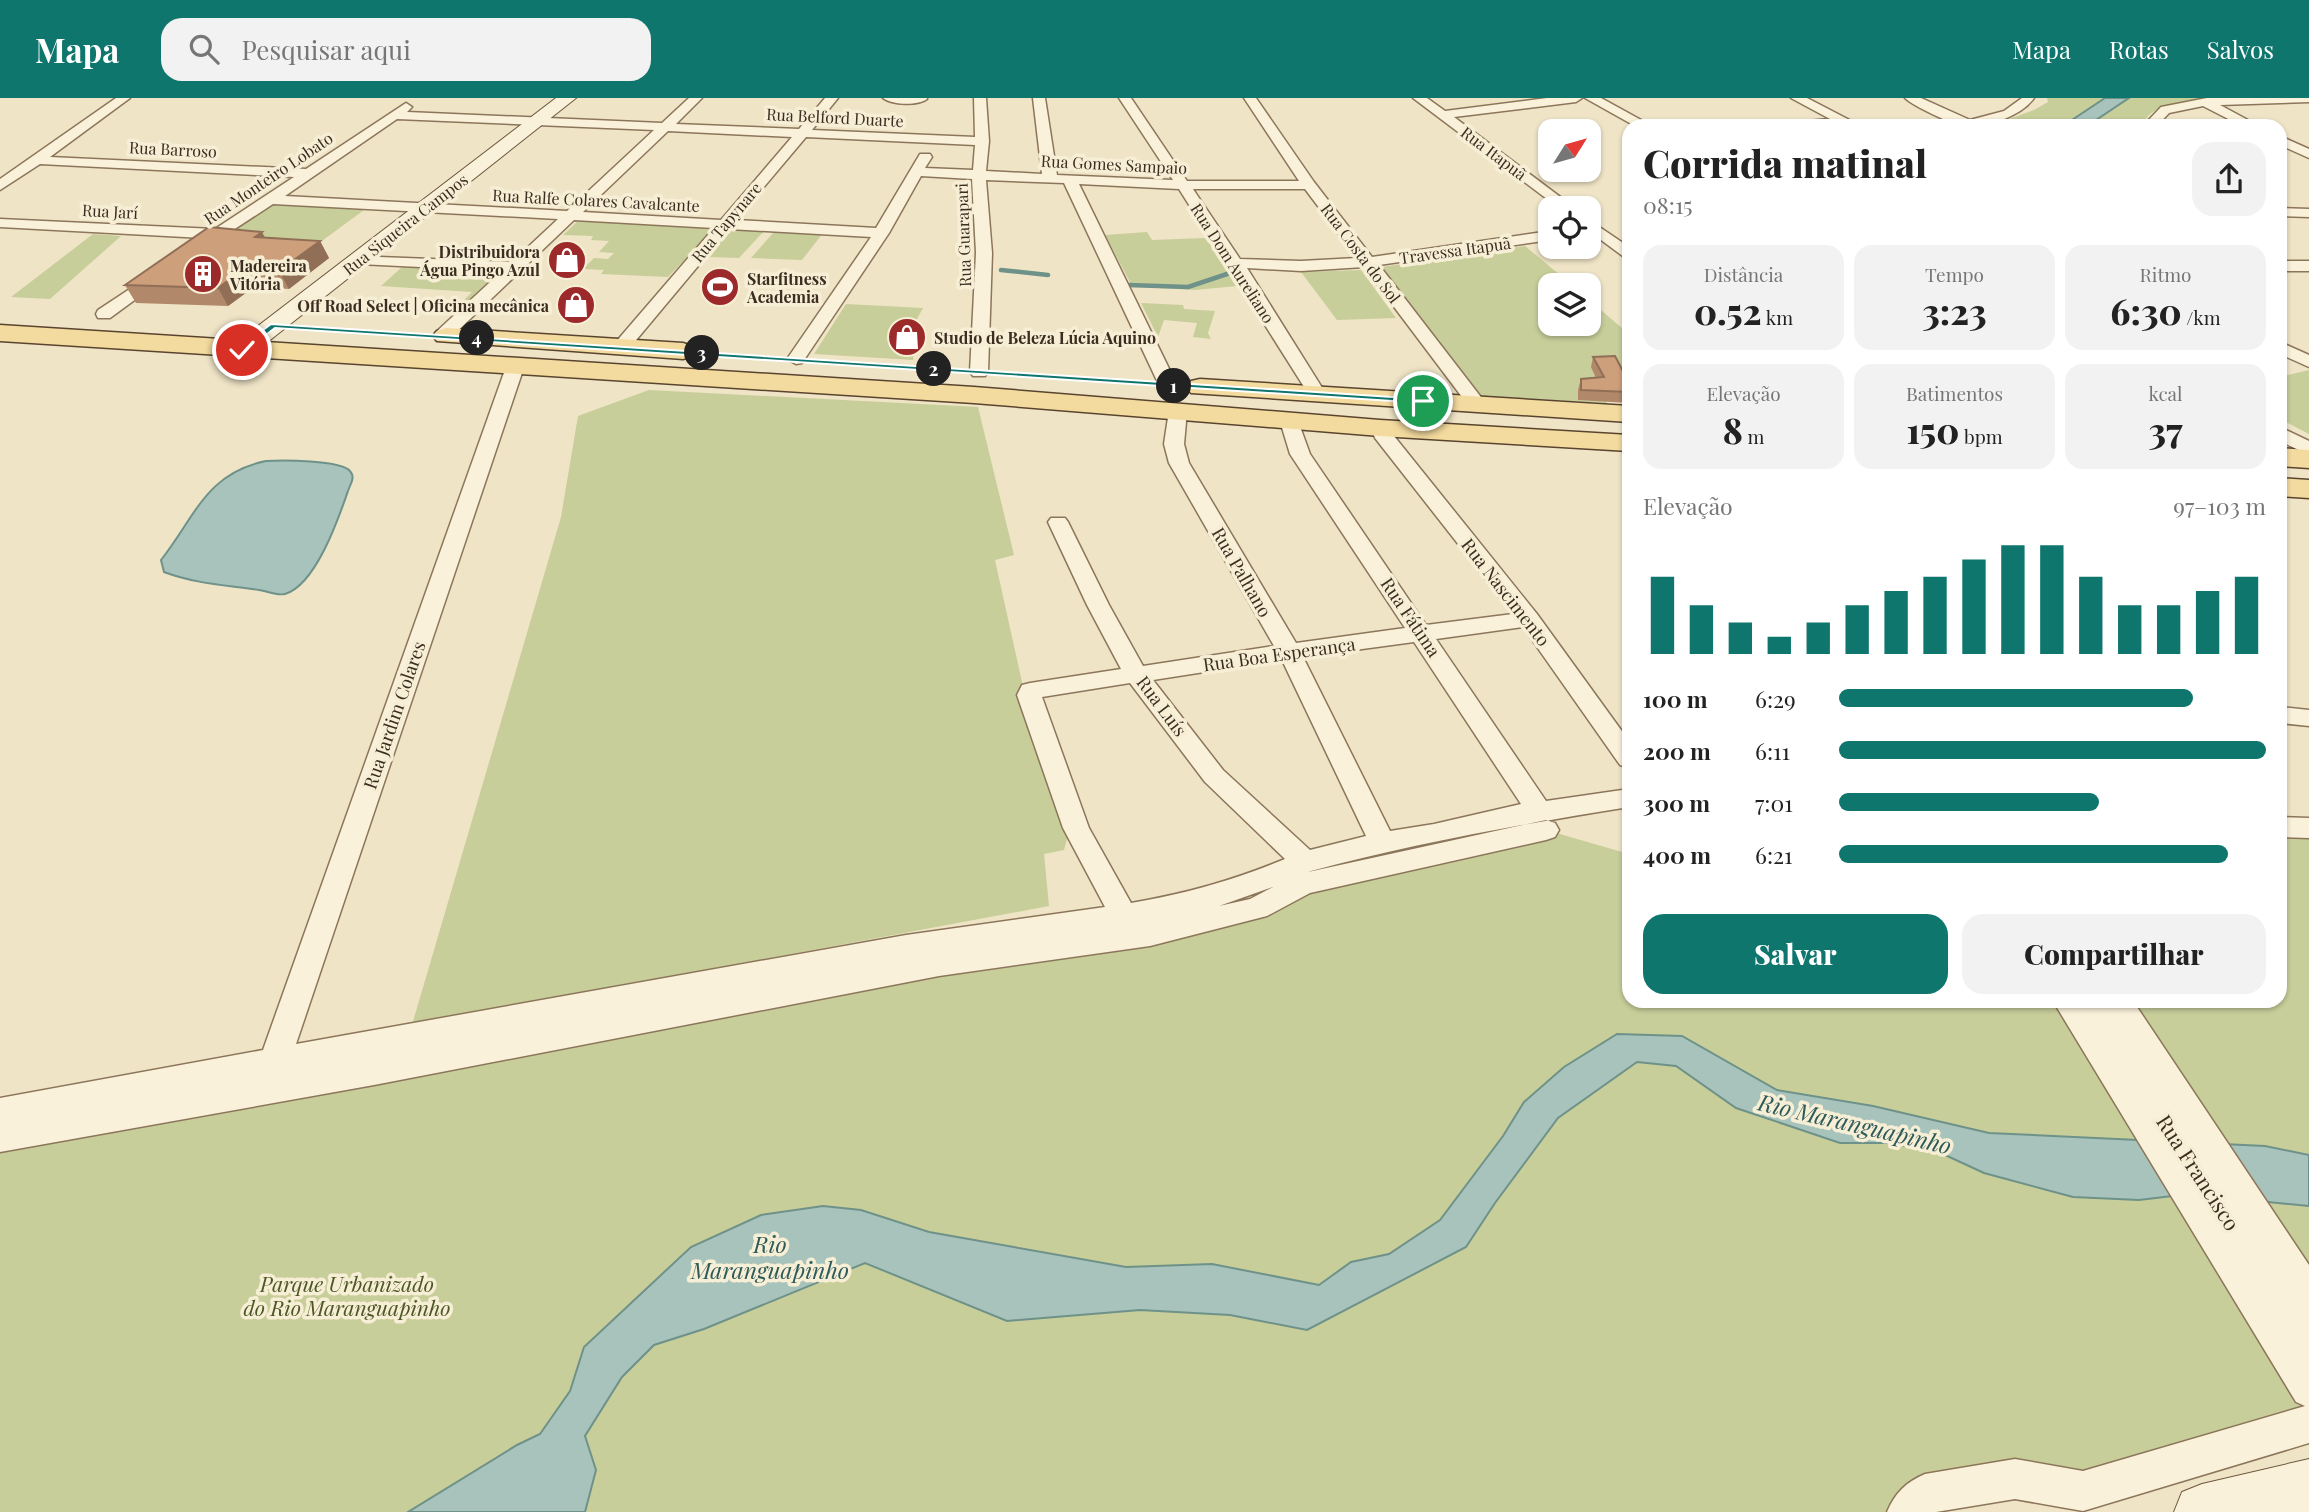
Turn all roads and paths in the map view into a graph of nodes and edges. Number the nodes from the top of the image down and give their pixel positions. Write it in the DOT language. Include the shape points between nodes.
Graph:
graph roads {
  1 [pos="124,98"];
  2 [pos="419,98"];
  3 [pos="567,98"];
  4 [pos="696,98"];
  5 [pos="832,98"];
  6 [pos="889,98"];
  7 [pos="980,98"];
  8 [pos="1039,98"];
  9 [pos="1125,98"];
  10 [pos="1250,98"];
  11 [pos="1419,98"];
  12 [pos="1576,98"];
  13 [pos="1591,98"];
  14 [pos="1779,98"];
  15 [pos="1797,98"];
  16 [pos="1911,98"];
  17 [pos="2028,98"];
  18 [pos="2308,98"];
  19 [pos="921,99"];
  20 [pos="2207,103"];
  21 [pos="394,115"];
  22 [pos="1443,115"];
  23 [pos="1632,119"];
  24 [pos="1820,119"];
  25 [pos="1840,119"];
  26 [pos="1954,119"];
  27 [pos="1987,119"];
  28 [pos="2157,119"];
  29 [pos="2238,119"];
  30 [pos="538,121"];
  31 [pos="665,127"];
  32 [pos="800,133"];
  33 [pos="933,139"];
  34 [pos="982,141"];
  35 [pos="2287,143"];
  36 [pos="2309,154"];
  37 [pos="36,160"];
  38 [pos="918,172"];
  39 [pos="307,173"];
  40 [pos="979,176"];
  41 [pos="1050,178"];
  42 [pos="1069,179"];
  43 [pos="1182,185"];
  44 [pos="1309,185"];
  45 [pos="0,186"];
  46 [pos="1552,196"];
  47 [pos="268,199"];
  48 [pos="2287,204"];
  49 [pos="425,208"];
  50 [pos="2287,212"];
  51 [pos="2305,213"];
  52 [pos="573,215"];
  53 [pos="0,223"];
  54 [pos="724,224"];
  55 [pos="1618,227"];
  56 [pos="1601,228"];
  57 [pos="881,233"];
  58 [pos="217,234"];
  59 [pos="1601,234"];
  60 [pos="1538,238"];
  61 [pos="1622,249"];
  62 [pos="359,259"];
  63 [pos="1367,262"];
  64 [pos="1234,263"];
  65 [pos="2287,266"];
  66 [pos="2309,266"];
  67 [pos="517,267"];
  68 [pos="78,313"];
  69 [pos="104,314"];
  70 [pos="144,317"];
  71 [pos="235,323"];
  72 [pos="274,325"];
  73 [pos="313,328"];
  74 [pos="2,335"];
  75 [pos="416,335"];
  76 [pos="442,336"];
  77 [pos="2287,338"];
  78 [pos="621,347"];
  79 [pos="2309,349"];
  80 [pos="242,350"];
  81 [pos="2287,351"];
  82 [pos="796,359"];
  83 [pos="2309,362"];
  84 [pos="514,367"];
  85 [pos="979,372"];
  86 [pos="1168,386"];
  87 [pos="1317,394"];
  88 [pos="1478,405"];
  89 [pos="1178,411"];
  90 [pos="1622,414"];
  91 [pos="1289,421"];
  92 [pos="1380,428"];
  93 [pos="2287,437"];
  94 [pos="1622,443"];
  95 [pos="2309,449"];
  96 [pos="2287,457"];
  97 [pos="2309,459"];
  98 [pos="2287,487"];
  99 [pos="2309,489"];
  100 [pos="1058,522"];
  101 [pos="1530,620"];
  102 [pos="1423,634"];
  103 [pos="1289,651"];
  104 [pos="1136,674"];
  105 [pos="1030,691"];
  106 [pos="2287,716"];
  107 [pos="2309,718"];
  108 [pos="1622,749"];
  109 [pos="1622,801"];
  110 [pos="2287,811"];
  111 [pos="2309,812"];
  112 [pos="1543,820"];
  113 [pos="2287,827"];
  114 [pos="2309,828"];
  115 [pos="1382,842"];
  116 [pos="1305,862"];
  117 [pos="1124,916"];
  118 [pos="2096,1008"];
  119 [pos="274,1064"];
  120 [pos="0,1112"];
  121 [pos="0,1137"];
  122 [pos="2293,1317"];
  123 [pos="2309,1389"];
  124 [pos="2309,1424"];
  125 [pos="2309,1487"];
  126 [pos="1907,1512"];
  127 [pos="2202,1512"];
  1 -- 37 [label="street"];
  2 -- 21 [label="street, Rua Monteiro Lobato"];
  3 -- 30 [label="street, Rua Siqueira Campos"];
  4 -- 31 [label="street"];
  5 -- 32 [label="street, Rua Tapynare"];
  6 -- 19 [label="street"];
  7 -- 34 [label="street, Rua Guarapari"];
  8 -- 41 [label="street"];
  9 -- 43 [label="street, Rua Dom Aureliano"];
  10 -- 44 [label="street, Rua Costa do Sol"];
  11 -- 22 [label="street, Rua Itapuã"];
  12 -- 22 [label="street"];
  13 -- 23 [label="street"];
  14 -- 24 [label="street"];
  15 -- 25 [label="street"];
  16 -- 26 [label="street"];
  17 -- 27 [label="street" via="2014,111"];
  18 -- 20 [label="street"];
  20 -- 28 [label="street" via="2165,110"];
  20 -- 29 [label="street"];
  21 -- 30 [label="street, Rua Belford Duarte"];
  21 -- 39 [label="street, Rua Monteiro Lobato"];
  22 -- 46 [label="street, Rua Itapuã"];
  30 -- 31 [label="street, Rua Belford Duarte"];
  30 -- 49 [label="street, Rua Siqueira Campos"];
  31 -- 32 [label="street, Rua Belford Duarte"];
  31 -- 52 [label="street"];
  32 -- 33 [label="street, Rua Belford Duarte"];
  32 -- 54 [label="street, Rua Tapynare"];
  33 -- 34 [label="street, Rua Belford Duarte"];
  33 -- 38 [label="street"];
  34 -- 40 [label="street, Rua Guarapari"];
  35 -- 36 [label="street"];
  37 -- 39 [label="street, Rua Barroso"];
  37 -- 45 [label="street"];
  38 -- 40 [label="street, Rua Gomes Sampaio"];
  38 -- 57 [label="street"];
  39 -- 47 [label="street, Rua Monteiro Lobato"];
  40 -- 41 [label="street, Rua Gomes Sampaio"];
  40 -- 85 [label="street, Rua Guarapari" via="984,253"];
  41 -- 42 [label="street, Rua Gomes Sampaio"];
  42 -- 43 [label="street, Rua Gomes Sampaio"];
  42 -- 86 [label="street"];
  43 -- 44 [label="street, Rua Gomes Sampaio"];
  43 -- 64 [label="street, Rua Dom Aureliano"];
  44 -- 63 [label="street, Rua Costa do Sol"];
  47 -- 49 [label="street, Rua Ralfe Colares Cavalcante"];
  47 -- 58 [label="street, Rua Monteiro Lobato"];
  48 -- 51 [label="street"];
  49 -- 52 [label="street, Rua Ralfe Colares Cavalcante"];
  49 -- 62 [label="street, Rua Siqueira Campos"];
  50 -- 51 [label="street"];
  52 -- 54 [label="street, Rua Ralfe Colares Cavalcante"];
  52 -- 67 [label="street"];
  53 -- 58 [label="street, Rua Jarí"];
  54 -- 57 [label="street, Rua Ralfe Colares Cavalcante"];
  54 -- 78 [label="street, Rua Tapynare"];
  55 -- 56 [label="street"];
  57 -- 82 [label="street"];
  58 -- 69 [label="street, Rua Monteiro Lobato"];
  59 -- 61 [label="street"];
  60 -- 63 [label="street, Travessa Itapuã"];
  62 -- 67 [label="street"];
  62 -- 72 [label="street, Rua Siqueira Campos"];
  63 -- 64 [label="street, Travessa Itapuã"];
  63 -- 88 [label="street, Rua Costa do Sol"];
  64 -- 87 [label="street, Rua Dom Aureliano"];
  65 -- 66 [label="street"];
  67 -- 76 [label="street"];
  68 -- 69 [label="main road"];
  69 -- 70 [label="main road"];
  71 -- 72 [label="main road"];
  72 -- 73 [label="main road"];
  72 -- 80 [label="street, Rua Siqueira Campos"];
  74 -- 80 [label="main road"];
  75 -- 76 [label="main road"];
  76 -- 78 [label="main road"];
  77 -- 79 [label="street"];
  78 -- 82 [label="main road"];
  80 -- 84 [label="main road"];
  81 -- 83 [label="street"];
  82 -- 85 [label="main road"];
  84 -- 89 [label="main road"];
  84 -- 119 [label="street, Rua Jardim Colares"];
  85 -- 86 [label="main road"];
  86 -- 87 [label="main road"];
  87 -- 88 [label="main road"];
  88 -- 90 [label="main road"];
  89 -- 91 [label="main road"];
  89 -- 103 [label="street, Rua Palhano" via="1174,444 1179,463"];
  91 -- 92 [label="main road"];
  91 -- 102 [label="street, Rua Fátima" via="1300,454"];
  92 -- 94 [label="main road"];
  92 -- 101 [label="street, Rua Nascimento"];
  93 -- 95 [label="street"];
  96 -- 97 [label="main road"];
  98 -- 99 [label="main road"];
  100 -- 104 [label="street, Rua Luís"];
  101 -- 102 [label="street, Rua Boa Esperança"];
  101 -- 108 [label="street, Rua Nascimento"];
  102 -- 103 [label="street, Rua Boa Esperança"];
  102 -- 112 [label="street, Rua Fátima"];
  103 -- 104 [label="street, Rua Boa Esperança"];
  103 -- 115 [label="street, Rua Palhano"];
  104 -- 105 [label="street, Rua Boa Esperança"];
  104 -- 116 [label="street, Rua Luís" via="1214,776"];
  105 -- 117 [label="street" via="1076,828"];
  106 -- 107 [label="street"];
  109 -- 112 [label="street"];
  110 -- 111 [label="street"];
  112 -- 115 [label="street"];
  112 -- 121 [label="street" via="1303,884 1257,908 1150,934 939,964"];
  113 -- 114 [label="street"];
  115 -- 116 [label="street"];
  116 -- 117 [label="street" via="1190,904"];
  117 -- 119 [label="street" via="906,947"];
  118 -- 122 [label="street, Rua Francisco"];
  119 -- 120 [label="street"];
  122 -- 123 [label="street, Rua Francisco"];
  124 -- 126 [label="street" via="2083,1491 2015,1479 1925,1494"];
  125 -- 127 [label="street"];
}
